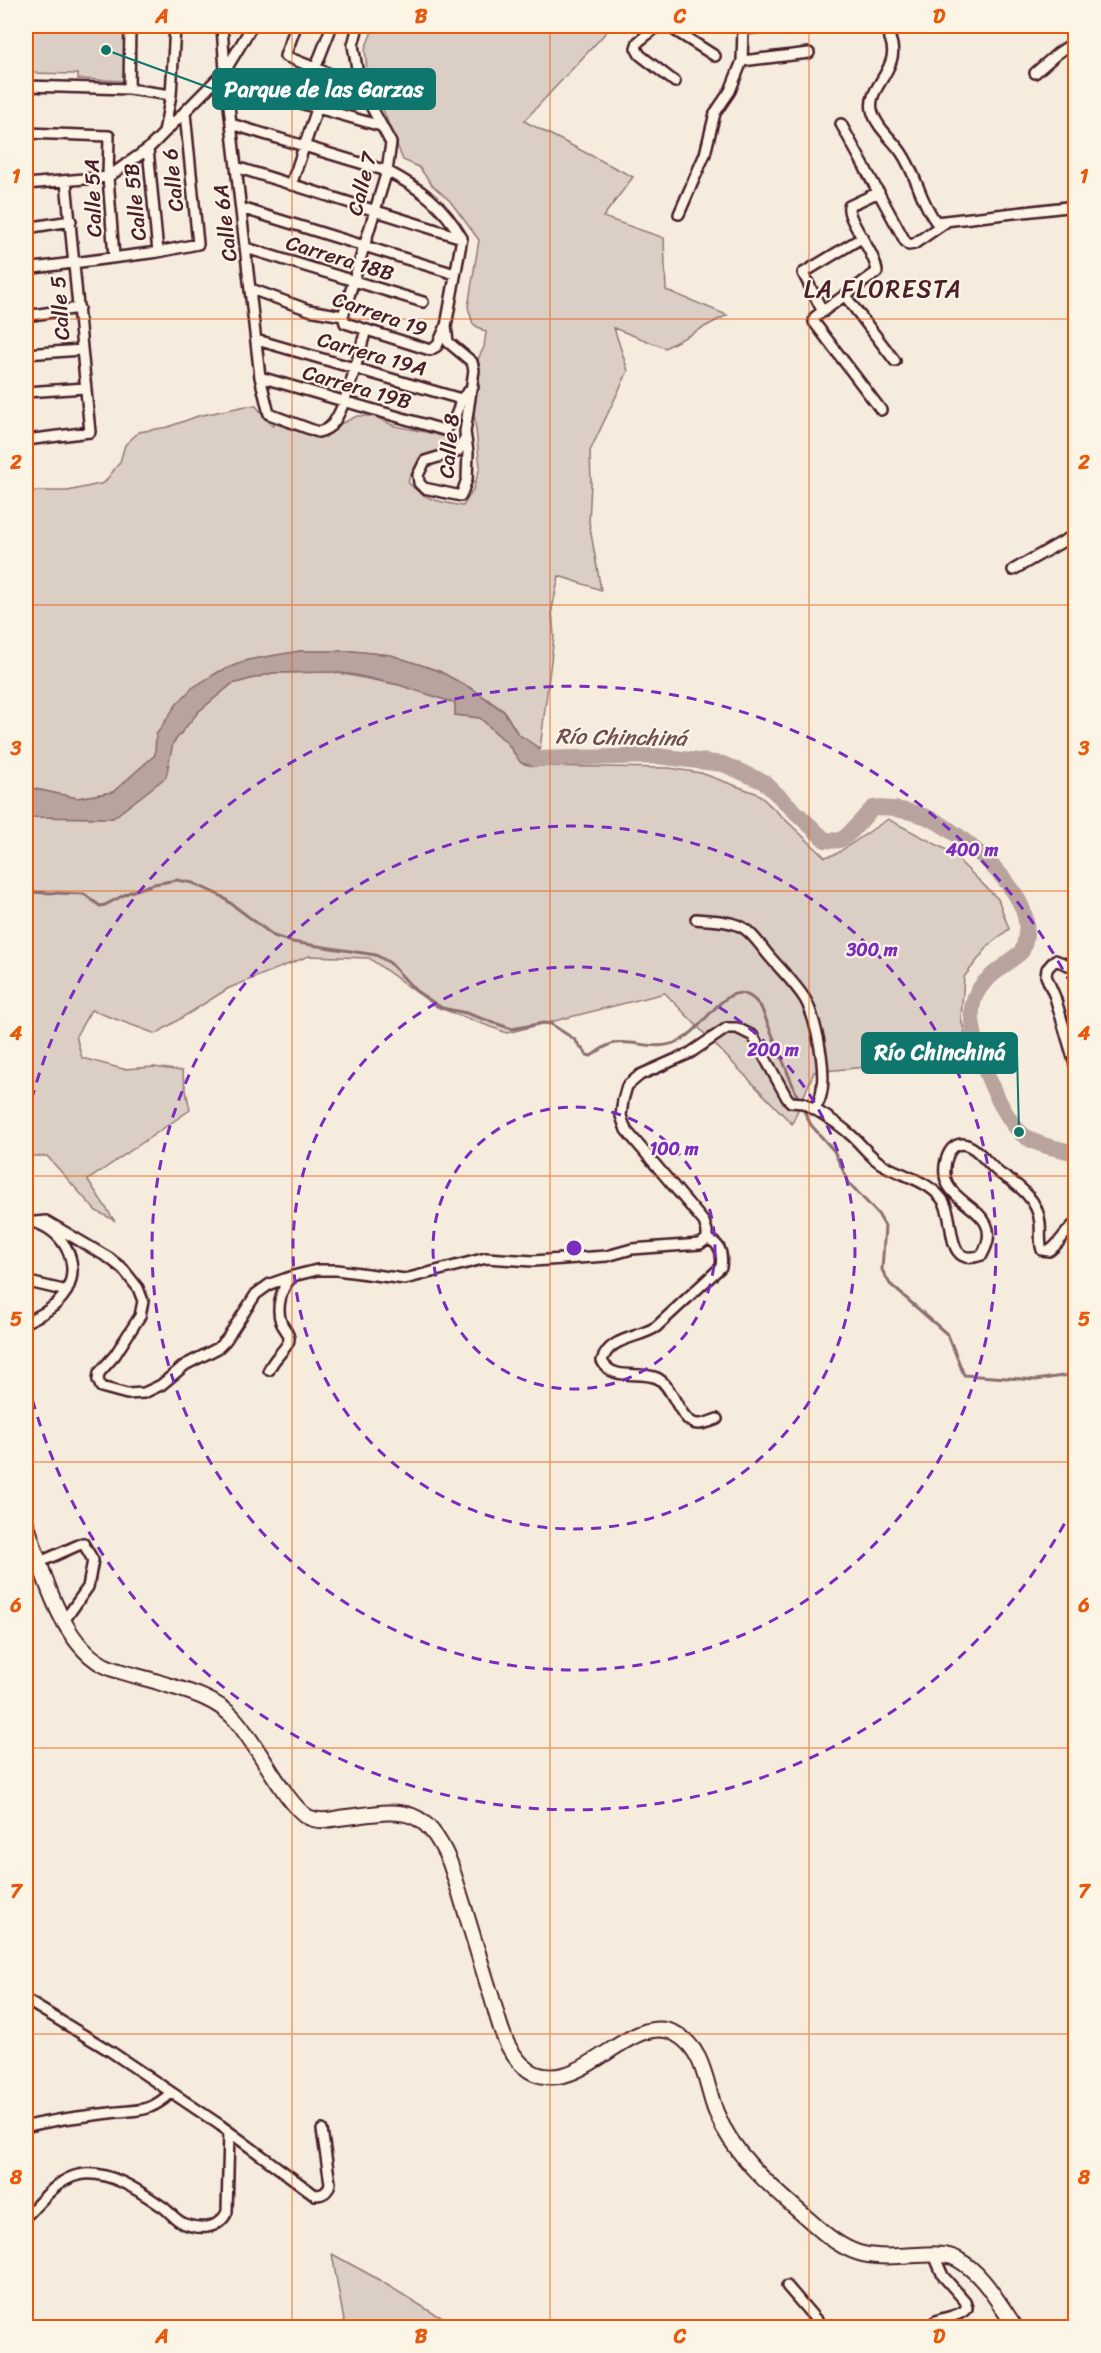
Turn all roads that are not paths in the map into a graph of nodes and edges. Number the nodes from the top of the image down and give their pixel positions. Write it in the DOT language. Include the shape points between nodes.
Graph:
graph roads {
  1 [pos="130,26"];
  2 [pos="175,26"];
  3 [pos="222,26"];
  4 [pos="252,26"];
  5 [pos="296,26"];
  6 [pos="658,26"];
  7 [pos="668,26"];
  8 [pos="772,26"];
  9 [pos="883,26"];
  10 [pos="739,27"];
  11 [pos="331,28"];
  12 [pos="357,30"];
  13 [pos="1076,41"];
  14 [pos="809,53"];
  15 [pos="715,56"];
  16 [pos="742,61"];
  17 [pos="315,69"];
  18 [pos="225,71"];
  19 [pos="1035,73"];
  20 [pos="329,74"];
  21 [pos="226,82"];
  22 [pos="675,82"];
  23 [pos="26,86"];
  24 [pos="360,86"];
  25 [pos="129,89"];
  26 [pos="171,95"];
  27 [pos="318,109"];
  28 [pos="184,113"];
  29 [pos="231,124"];
  30 [pos="841,124"];
  31 [pos="381,126"];
  32 [pos="164,132"];
  33 [pos="26,133"];
  34 [pos="304,147"];
  35 [pos="148,149"];
  36 [pos="236,167"];
  37 [pos="387,171"];
  38 [pos="108,177"];
  39 [pos="66,181"];
  40 [pos="26,184"];
  41 [pos="291,185"];
  42 [pos="879,192"];
  43 [pos="1076,206"];
  44 [pos="241,208"];
  45 [pos="375,211"];
  46 [pos="680,214"];
  47 [pos="70,221"];
  48 [pos="946,222"];
  49 [pos="26,228"];
  50 [pos="863,237"];
  51 [pos="462,238"];
  52 [pos="364,246"];
  53 [pos="246,248"];
  54 [pos="158,252"];
  55 [pos="114,257"];
  56 [pos="75,262"];
  57 [pos="26,269"];
  58 [pos="455,274"];
  59 [pos="353,281"];
  60 [pos="251,289"];
  61 [pos="846,297"];
  62 [pos="423,302"];
  63 [pos="79,308"];
  64 [pos="823,312"];
  65 [pos="26,316"];
  66 [pos="343,316"];
  67 [pos="446,326"];
  68 [pos="366,330"];
  69 [pos="257,340"];
  70 [pos="81,350"];
  71 [pos="26,354"];
  72 [pos="895,361"];
  73 [pos="472,362"];
  74 [pos="355,368"];
  75 [pos="260,377"];
  76 [pos="473,387"];
  77 [pos="85,388"];
  78 [pos="26,392"];
  79 [pos="461,399"];
  80 [pos="343,402"];
  81 [pos="881,410"];
  82 [pos="465,438"];
  83 [pos="26,440"];
  84 [pos="1076,534"];
  85 [pos="1013,570"];
  86 [pos="696,919"];
  87 [pos="1076,968"];
  88 [pos="1076,1068"];
  89 [pos="814,1109"];
  90 [pos="30,1221"];
  91 [pos="1076,1222"];
  92 [pos="706,1239"];
  93 [pos="293,1276"];
  94 [pos="33,1284"];
  95 [pos="67,1291"];
  96 [pos="26,1323"];
  97 [pos="269,1370"];
  98 [pos="717,1419"];
  99 [pos="26,1523"];
  100 [pos="40,1562"];
  101 [pos="64,1621"];
  102 [pos="26,2000"];
  103 [pos="171,2093"];
  104 [pos="26,2127"];
  105 [pos="322,2130"];
  106 [pos="229,2132"];
  107 [pos="26,2216"];
  108 [pos="934,2255"];
  109 [pos="787,2286"];
  110 [pos="1016,2327"];
  111 [pos="823,2328"];
  112 [pos="928,2328"];
  1 -- 25 [label="street"];
  2 -- 26 [label="street, Calle 6"];
  3 -- 18 [label="street, Calle 6A"];
  4 -- 18 [label="street"];
  5 -- 17 [label="street" via="285,56"];
  6 -- 22 [label="street" via="636,48"];
  7 -- 15 [label="street"];
  8 -- 10 [label="street"];
  9 -- 48 [label="street" via="892,38 893,55 872,99 872,110 903,154 928,211 936,222"];
  10 -- 16 [label="street"];
  11 -- 17 [label="street"];
  12 -- 24 [label="street, Calle 7" via="353,45"];
  13 -- 19 [label="street"];
  14 -- 16 [label="street"];
  16 -- 46 [label="street" via="730,91 715,113 705,154"];
  17 -- 20 [label="street"];
  18 -- 21 [label="street, Calle 6A"];
  18 -- 28 [label="street"];
  20 -- 24 [label="street"];
  20 -- 27 [label="street"];
  21 -- 27 [label="street"];
  21 -- 29 [label="street, Calle 6A"];
  23 -- 25 [label="street"];
  24 -- 31 [label="street, Calle 7"];
  25 -- 26 [label="street"];
  26 -- 32 [label="street, Calle 6"];
  27 -- 31 [label="street"];
  27 -- 34 [label="street"];
  28 -- 32 [label="street"];
  28 -- 54 [label="street, Calle 6" via="198,244"];
  29 -- 34 [label="street"];
  29 -- 36 [label="street, Calle 6A"];
  30 -- 42 [label="street"];
  31 -- 37 [label="street, Calle 7" via="390,143"];
  32 -- 35 [label="street"];
  33 -- 38 [label="street, Calle 5A" via="109,136"];
  34 -- 37 [label="street"];
  34 -- 41 [label="street"];
  35 -- 38 [label="street"];
  35 -- 54 [label="street, Calle 5B"];
  36 -- 41 [label="street"];
  36 -- 44 [label="street, Calle 6A"];
  37 -- 45 [label="street, Calle 7"];
  37 -- 51 [label="street" via="431,198"];
  38 -- 39 [label="street"];
  38 -- 55 [label="street, Calle 5A"];
  39 -- 40 [label="street"];
  39 -- 47 [label="street, Calle 5"];
  41 -- 45 [label="street"];
  42 -- 48 [label="street" via="909,245"];
  42 -- 50 [label="street" via="849,206 849,215"];
  43 -- 48 [label="street"];
  44 -- 52 [label="street"];
  44 -- 53 [label="street, Calle 6A"];
  45 -- 51 [label="street"];
  45 -- 52 [label="street, Calle 7"];
  47 -- 49 [label="street"];
  47 -- 56 [label="street, Calle 5"];
  50 -- 61 [label="street" via="878,272"];
  50 -- 64 [label="street" via="803,273"];
  51 -- 58 [label="street"];
  52 -- 58 [label="street"];
  52 -- 59 [label="street, Calle 7"];
  53 -- 59 [label="street, Carrera 18B"];
  53 -- 60 [label="street, Calle 6A"];
  54 -- 55 [label="street"];
  55 -- 56 [label="street"];
  56 -- 57 [label="street"];
  56 -- 63 [label="street, Calle 5"];
  58 -- 67 [label="street"];
  59 -- 62 [label="street, Carrera 18B"];
  59 -- 66 [label="street, Calle 7"];
  60 -- 66 [label="street, Carrera 19" via="309,310"];
  60 -- 69 [label="street, Calle 6A"];
  61 -- 64 [label="street"];
  61 -- 72 [label="street"];
  63 -- 65 [label="street"];
  63 -- 70 [label="street, Calle 5"];
  64 -- 81 [label="street" via="815,317 815,326"];
  66 -- 68 [label="street, Carrera 19" via="345,323"];
  67 -- 68 [label="street, Carrera 19" via="437,346 430,350"];
  67 -- 73 [label="street, Carrera 19" via="448,342"];
  68 -- 74 [label="street"];
  69 -- 74 [label="street, Carrera 19A"];
  69 -- 75 [label="street, Calle 6A"];
  70 -- 71 [label="street"];
  70 -- 77 [label="street, Calle 5"];
  73 -- 76 [label="street, Calle 8"];
  74 -- 79 [label="street, Carrera 19A"];
  74 -- 80 [label="street"];
  75 -- 80 [label="street, Carrera 19B"];
  75 -- 80 [label="street, Calle 6A" via="269,414 318,432 334,423"];
  76 -- 79 [label="street"];
  76 -- 82 [label="street, Calle 8"];
  77 -- 78 [label="street"];
  77 -- 83 [label="street, Calle 5" via="90,432"];
  79 -- 80 [label="street, Carrera 19B" via="457,415 444,430"];
  82 -- 82 [label="street, Calle 8" via="458,451 426,461 418,476 424,488 461,496 467,479"];
  84 -- 85 [label="street"];
  86 -- 89 [label="street" via="737,924 748,931 806,1001 821,1056 821,1094"];
  87 -- 88 [label="street" via="1055,960 1046,976"];
  89 -- 91 [label="street" via="839,1125 885,1166 935,1191 948,1210 953,1246 959,1254 974,1258 982,1255 988,1245 988,1233 979,1212 948,1185 945,1176 947,1155 960,1144 977,1152 1035,1204 1042,1250 1055,1247"];
  89 -- 92 [label="street" via="786,1098 753,1036 737,1028 716,1033 690,1053 640,1075 627,1086 621,1116 626,1130 704,1222"];
  90 -- 93 [label="street" via="46,1221 109,1258 138,1288 143,1300 140,1316 99,1372 101,1387 111,1391 144,1393 161,1385 185,1365 218,1348 256,1294"];
  90 -- 95 [label="street" via="57,1234 68,1250 72,1268"];
  92 -- 93 [label="street" via="700,1244 632,1249 606,1256 533,1261 486,1258 405,1278 337,1270"];
  92 -- 98 [label="street" via="716,1242 720,1249 721,1267 656,1327 610,1345 602,1361 605,1368 613,1371 661,1381 691,1422 699,1425"];
  93 -- 97 [label="street" via="283,1286 280,1302 280,1320 289,1339"];
  94 -- 95 [label="street"];
  95 -- 96 [label="street" via="51,1308"];
  99 -- 100 [label="main road"];
  100 -- 101 [label="main road"];
  100 -- 101 [label="street" via="83,1544 93,1560 88,1587"];
  101 -- 108 [label="main road" via="87,1652 110,1668 217,1703 250,1737 306,1816 324,1820 396,1812 412,1815 427,1825 450,1863 501,2028 522,2066 540,2076 561,2076 645,2031 654,2028 671,2032 685,2040 698,2056 716,2111 734,2145 748,2163 825,2234 854,2253"];
  102 -- 103 [label="street"];
  103 -- 104 [label="street" via="142,2111"];
  103 -- 106 [label="street"];
  105 -- 106 [label="street" via="330,2183 323,2195 315,2195"];
  106 -- 107 [label="street" via="227,2212 217,2226 182,2223 126,2184 101,2175 81,2174 64,2180"];
  108 -- 110 [label="main road" via="955,2258 967,2266 984,2282"];
  108 -- 112 [label="street" via="943,2276 967,2308 962,2314 932,2322"];
  109 -- 111 [label="street"];
}
